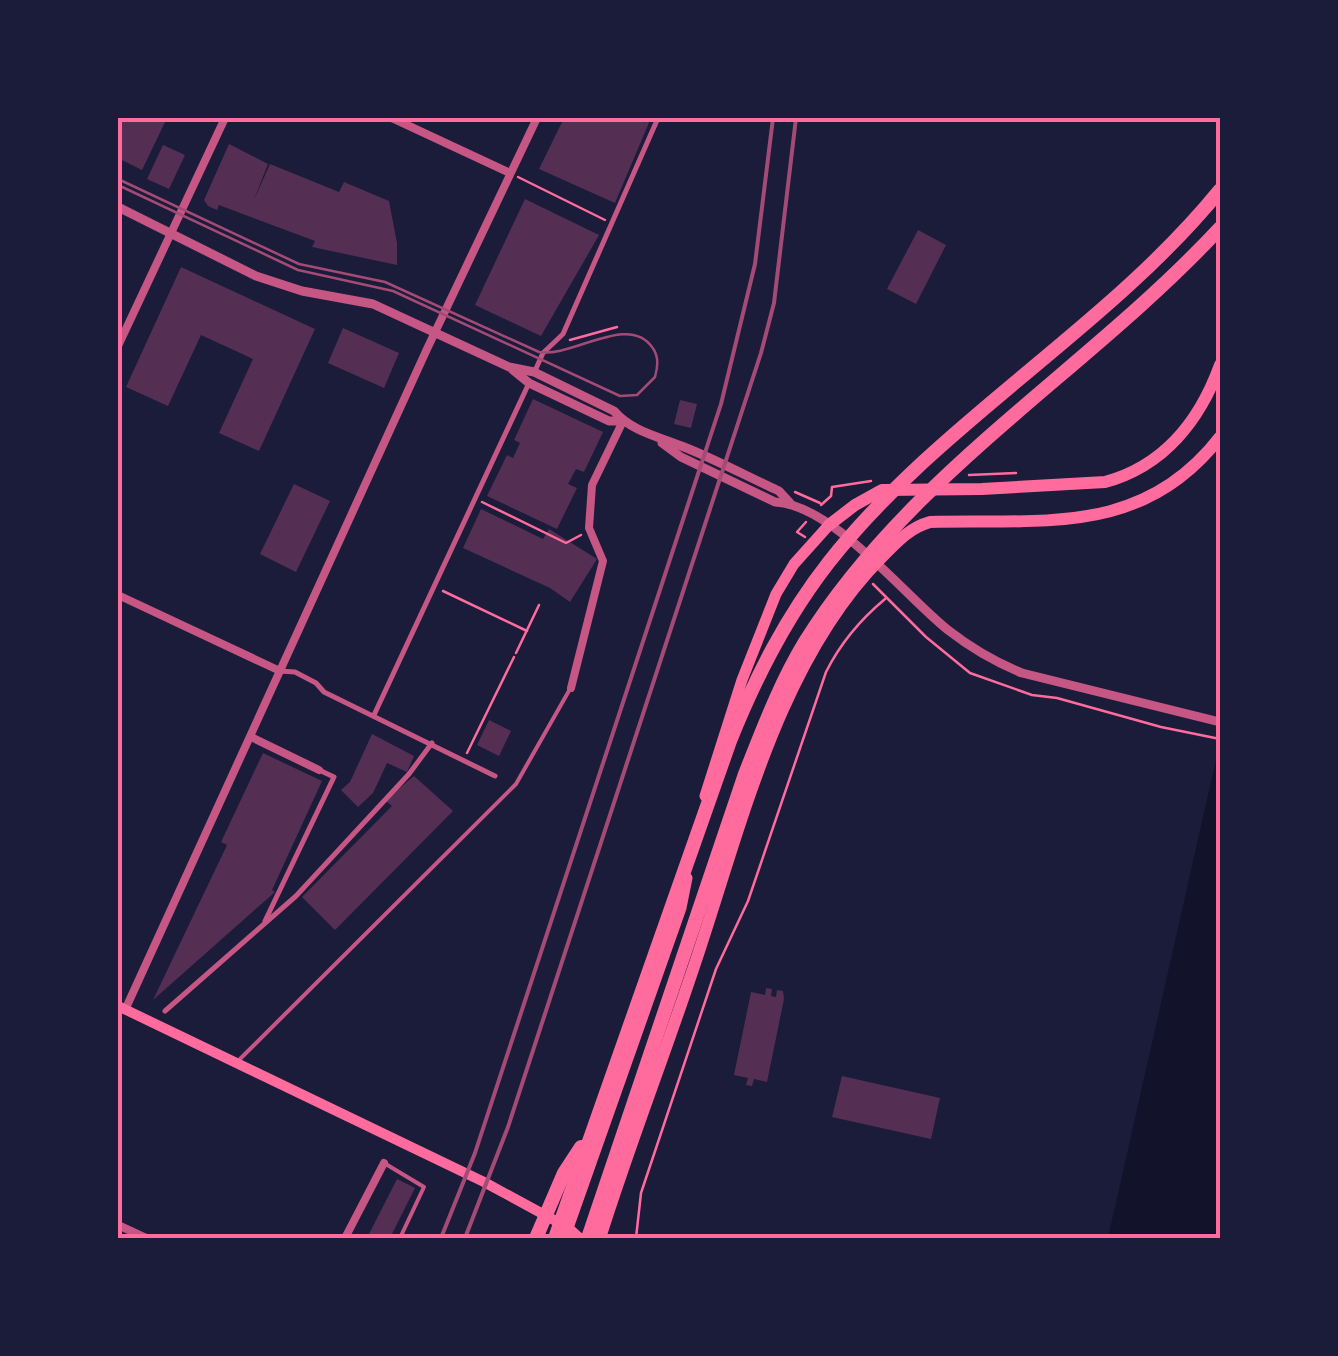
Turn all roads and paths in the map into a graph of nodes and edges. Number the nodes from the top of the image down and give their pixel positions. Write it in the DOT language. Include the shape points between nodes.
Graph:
graph roads {
  1 [pos="225,118"];
  2 [pos="392,118"];
  3 [pos="537,118"];
  4 [pos="658,118"];
  5 [pos="510,174"];
  6 [pos="1220,190"];
  7 [pos="118,207"];
  8 [pos="611,222"];
  9 [pos="1220,228"];
  10 [pos="169,232"];
  11 [pos="616,327"];
  12 [pos="436,332"];
  13 [pos="118,346"];
  14 [pos="550,346"];
  15 [pos="1220,365"];
  16 [pos="509,367"];
  17 [pos="534,372"];
  18 [pos="529,384"];
  19 [pos="622,421"];
  20 [pos="652,436"];
  21 [pos="1220,437"];
  22 [pos="832,488"];
  23 [pos="780,491"];
  24 [pos="476,499"];
  25 [pos="790,503"];
  26 [pos="829,526"];
  27 [pos="589,528"];
  28 [pos="876,563"];
  29 [pos="874,585"];
  30 [pos="434,587"];
  31 [pos="118,595"];
  32 [pos="540,605"];
  33 [pos="527,631"];
  34 [pos="280,672"];
  35 [pos="571,688"];
  36 [pos="374,715"];
  37 [pos="1218,721"];
  38 [pos="251,736"];
  39 [pos="1211,736"];
  40 [pos="1220,738"];
  41 [pos="432,743"];
  42 [pos="464,759"];
  43 [pos="320,770"];
  44 [pos="495,776"];
  45 [pos="263,924"];
  46 [pos="122,1008"];
  47 [pos="165,1011"];
  48 [pos="236,1064"];
  49 [pos="596,1121"];
  50 [pos="384,1162"];
  51 [pos="118,1225"];
  52 [pos="566,1234"];
  53 [pos="146,1238"];
  54 [pos="346,1238"];
  55 [pos="400,1238"];
  56 [pos="536,1238"];
  57 [pos="555,1238"];
  58 [pos="580,1238"];
  59 [pos="588,1238"];
  60 [pos="600,1238"];
  61 [pos="636,1238"];
  1 -- 10 [label="street"];
  2 -- 5 [label="street"];
  3 -- 5 [label="street"];
  4 -- 8 [label="street"];
  5 -- 8 [label="path"];
  5 -- 12 [label="street"];
  6 -- 49 [label="highway" via="1142,274 900,486 802,599 764,661 730,741"];
  7 -- 10 [label="street"];
  8 -- 14 [label="street" via="563,334"];
  9 -- 59 [label="highway" via="927,494 863,562 805,643 746,774"];
  10 -- 12 [label="street" via="256,276 374,304"];
  10 -- 13 [label="street"];
  11 -- 14 [label="path"];
  12 -- 16 [label="street"];
  12 -- 34 [label="street"];
  14 -- 17 [label="street"];
  15 -- 26 [label="highway" via="1205,402 1180,435 1122,477 882,490"];
  16 -- 17 [label="street"];
  16 -- 18 [label="street"];
  17 -- 18 [label="street"];
  17 -- 19 [label="street" via="614,410"];
  18 -- 19 [label="street"];
  18 -- 24 [label="street"];
  19 -- 20 [label="street"];
  19 -- 27 [label="street" via="592,485"];
  20 -- 23 [label="street"];
  20 -- 25 [label="street" via="681,457 774,502"];
  21 -- 28 [label="highway" via="1186,475 1136,505 1064,520 930,522 914,526"];
  22 -- 23 [label="path" via="821,504"];
  23 -- 25 [label="street"];
  24 -- 27 [label="path" via="566,543"];
  24 -- 30 [label="street"];
  25 -- 26 [label="street"];
  26 -- 28 [label="street"];
  26 -- 52 [label="main road" via="784,579 742,680 708,784 681,908"];
  27 -- 35 [label="street" via="603,561"];
  28 -- 37 [label="street" via="947,629 1000,664"];
  28 -- 60 [label="highway" via="797,680 762,763"];
  29 -- 61 [label="path" via="886,598 836,652 748,901 716,969 641,1193"];
  30 -- 33 [label="path"];
  30 -- 36 [label="street"];
  31 -- 34 [label="street"];
  32 -- 33 [label="path"];
  33 -- 42 [label="path"];
  34 -- 36 [label="street" via="296,672"];
  34 -- 38 [label="street"];
  35 -- 48 [label="lane" via="516,784"];
  36 -- 41 [label="street"];
  38 -- 43 [label="street"];
  38 -- 46 [label="street"];
  39 -- 40 [label="path"];
  41 -- 42 [label="street"];
  41 -- 45 [label="street" via="296,896"];
  42 -- 44 [label="street"];
  43 -- 45 [label="street" via="334,776"];
  45 -- 47 [label="street"];
  46 -- 48 [label="main road"];
  48 -- 52 [label="main road" via="484,1182"];
  49 -- 56 [label="highway"];
  49 -- 57 [label="highway"];
  50 -- 54 [label="street"];
  50 -- 55 [label="lane" via="424,1187"];
  51 -- 53 [label="street"];
  52 -- 58 [label="main road"];
}
